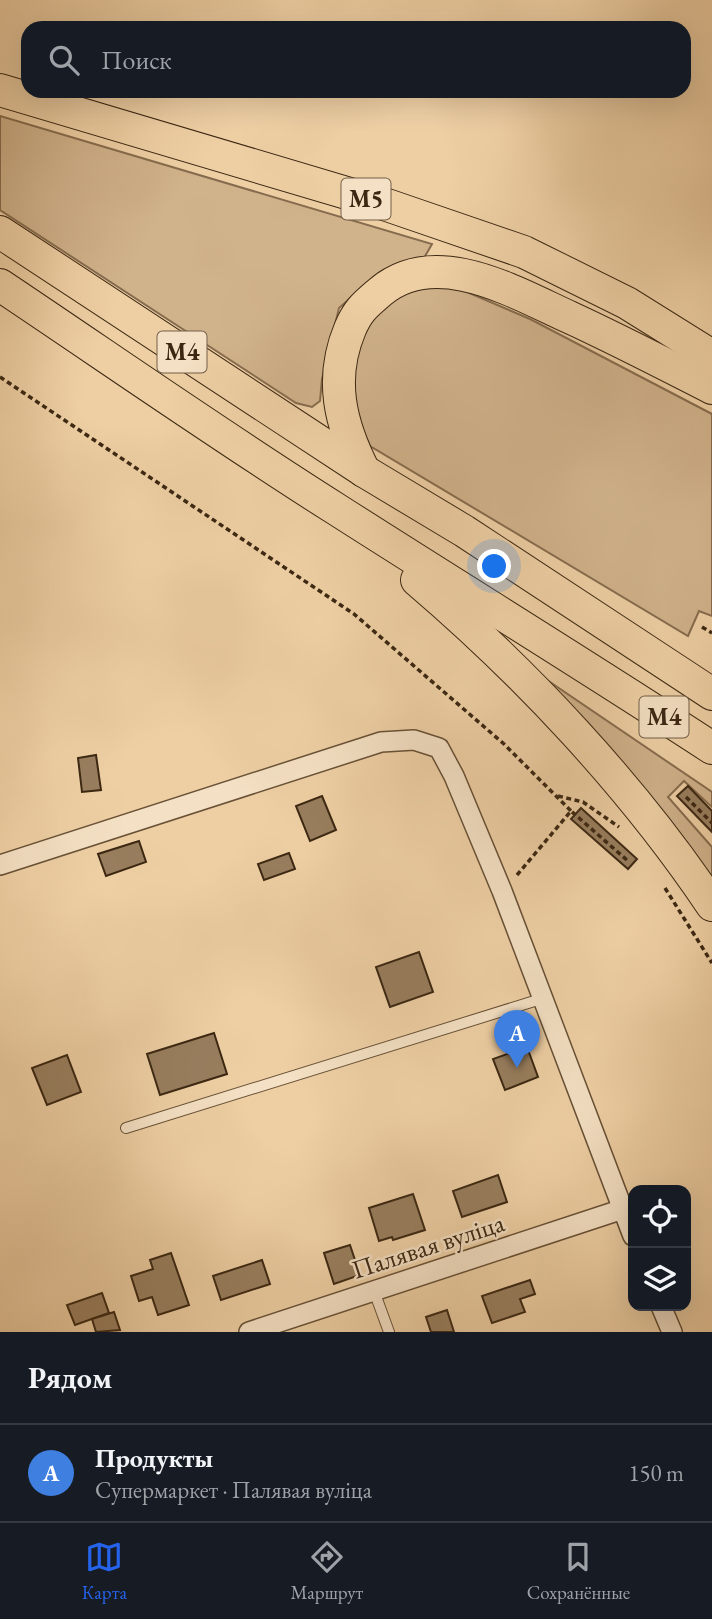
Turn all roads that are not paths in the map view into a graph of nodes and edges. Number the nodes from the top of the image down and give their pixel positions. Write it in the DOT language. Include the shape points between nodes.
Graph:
graph roads {
  1 [pos="0,90"];
  2 [pos="21,96"];
  3 [pos="27,98"];
  4 [pos="0,232"];
  5 [pos="0,285"];
  6 [pos="712,356"];
  7 [pos="712,388"];
  8 [pos="364,471"];
  9 [pos="333,508"];
  10 [pos="712,694"];
  11 [pos="712,748"];
  12 [pos="0,865"];
  13 [pos="712,905"];
  14 [pos="541,999"];
  15 [pos="126,1128"];
  16 [pos="622,1209"];
  17 [pos="628,1224"];
  18 [pos="374,1291"];
  19 [pos="663,1311"];
  20 [pos="249,1332"];
  21 [pos="389,1332"];
  22 [pos="672,1332"];
  1 -- 2 [label="highway, М5"];
  3 -- 6 [label="highway, М5" via="387,205 524,253 627,303"];
  4 -- 8 [label="highway, М4"];
  5 -- 9 [label="highway, М4"];
  7 -- 8 [label="highway" via="489,280 450,273 417,274 391,282 358,310 342,348 341,409"];
  8 -- 10 [label="highway, М4"];
  9 -- 11 [label="highway, М4"];
  9 -- 13 [label="highway" via="468,624 537,692 622,786"];
  12 -- 14 [label="street" via="381,741 414,740 439,748 454,776"];
  14 -- 15 [label="lane"];
  14 -- 16 [label="street"];
  16 -- 17 [label="street"];
  16 -- 18 [label="street, Палявая вуліца"];
  18 -- 20 [label="street, Палявая вуліца"];
  18 -- 21 [label="lane"];
  19 -- 22 [label="street"];
}
